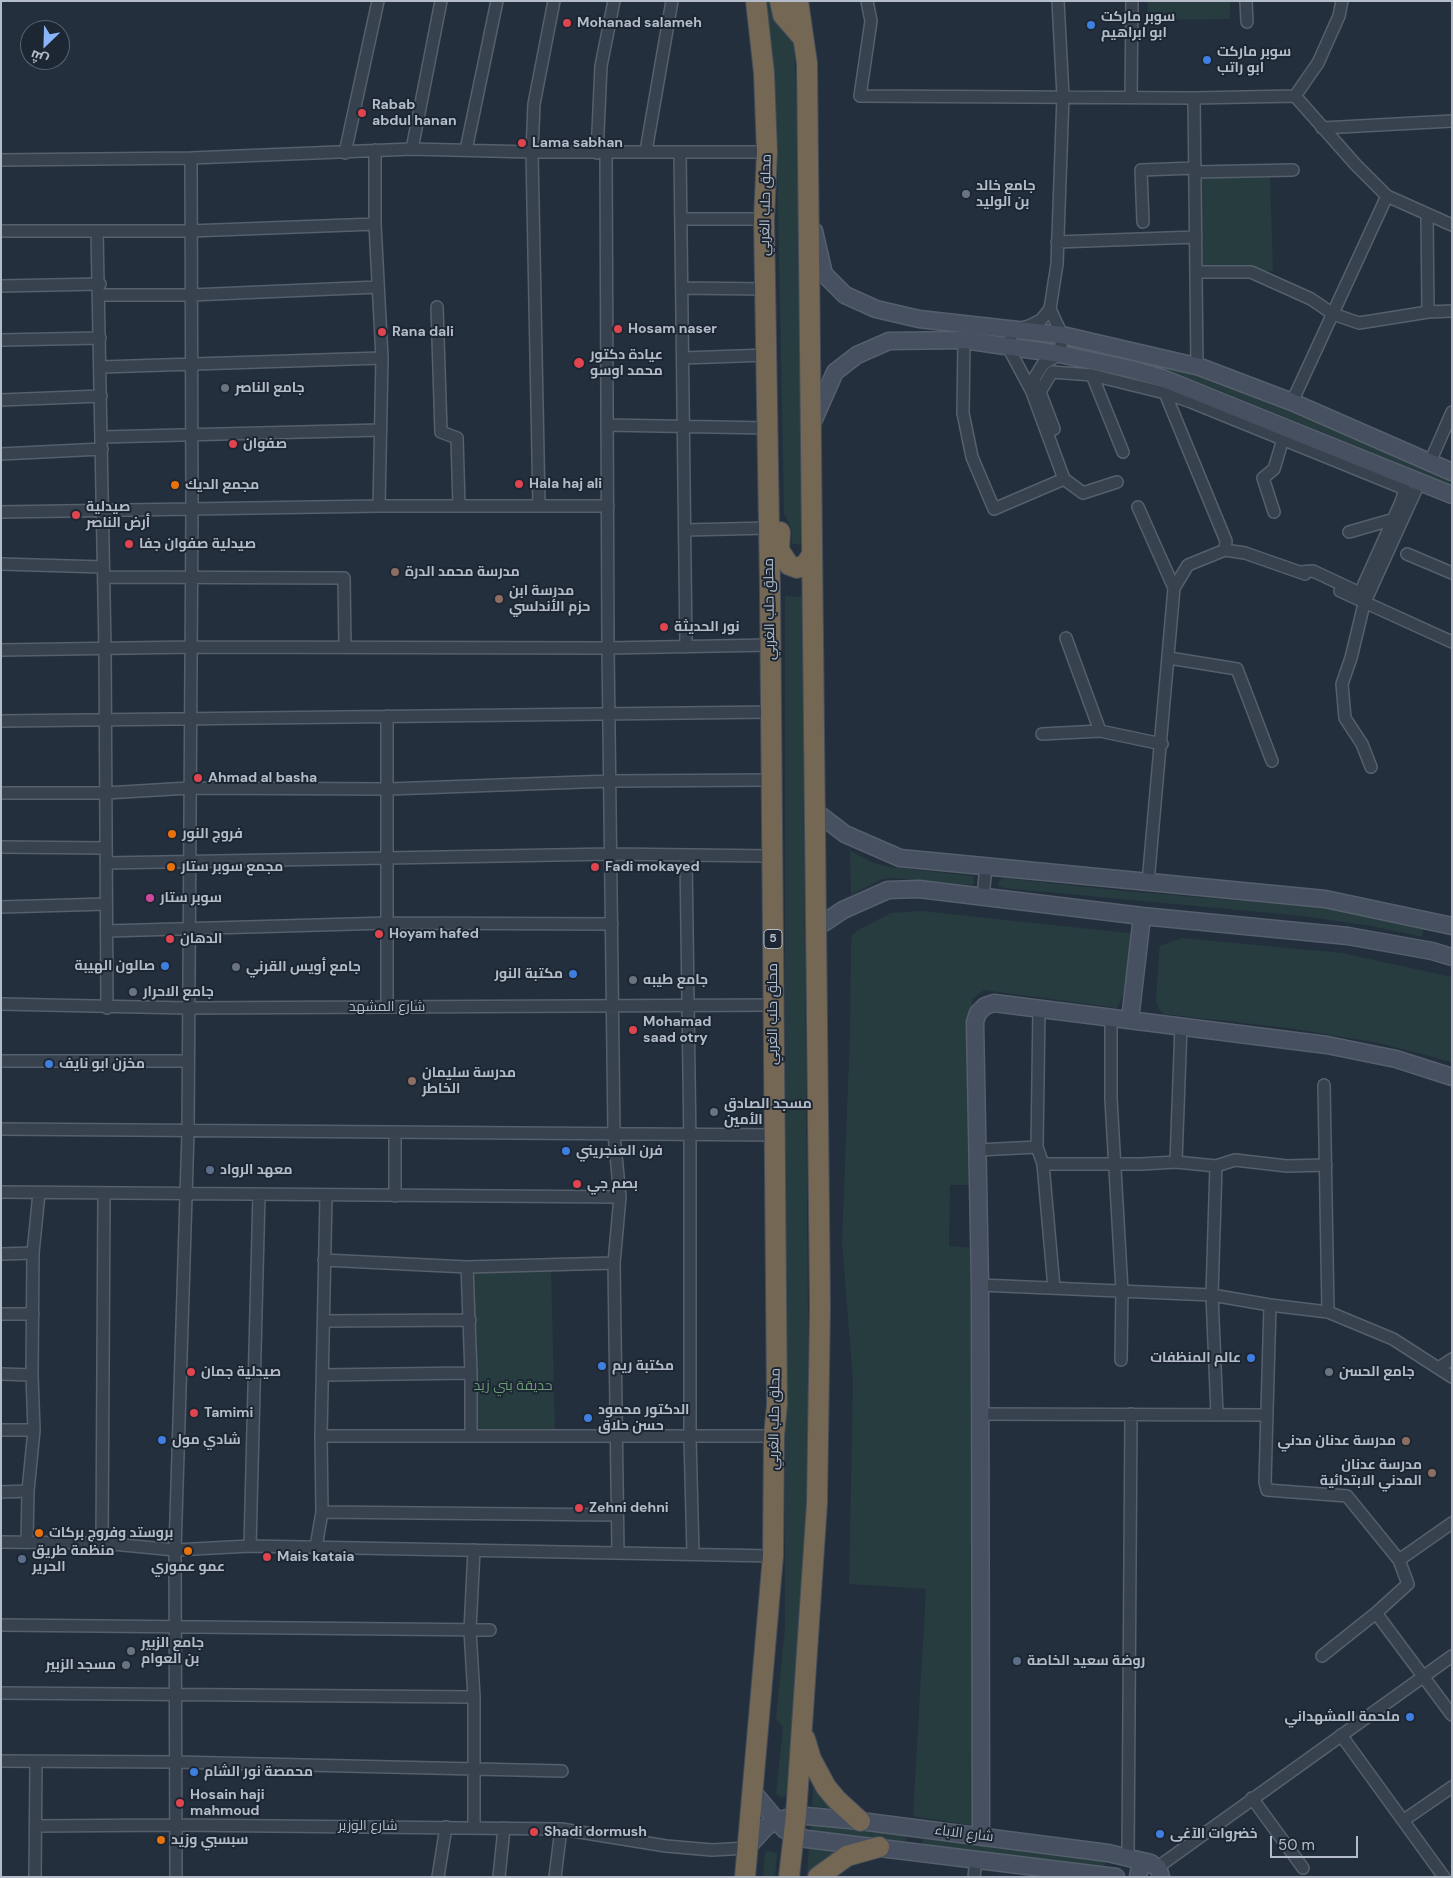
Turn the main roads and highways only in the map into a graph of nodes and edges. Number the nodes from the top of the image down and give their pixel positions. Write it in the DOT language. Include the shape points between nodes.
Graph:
graph roads {
  1 [pos="756,1"];
  2 [pos="780,1"];
  3 [pos="798,1"];
  4 [pos="803,38"];
  5 [pos="809,210"];
  6 [pos="811,429"];
  7 [pos="1452,472"];
  8 [pos="768,486"];
  9 [pos="1452,495"];
  10 [pos="812,555"];
  11 [pos="815,811"];
  12 [pos="1142,916"];
  13 [pos="1445,924"];
  14 [pos="816,928"];
  15 [pos="1432,950"];
  16 [pos="1452,957"];
  17 [pos="1130,1020"];
  18 [pos="1452,1077"];
  19 [pos="802,1728"];
  20 [pos="754,1793"];
  21 [pos="796,1815"];
  22 [pos="776,1821"];
  23 [pos="860,1821"];
  24 [pos="911,1827"];
  25 [pos="793,1835"];
  26 [pos="981,1836"];
  27 [pos="879,1847"];
  28 [pos="747,1848"];
  29 [pos="909,1850"];
  30 [pos="1108,1853"];
  31 [pos="1159,1871"];
  32 [pos="1111,1876"];
  33 [pos="745,1877"];
  34 [pos="789,1877"];
  35 [pos="818,1877"];
  36 [pos="1138,1877"];
  1 -- 8 [label="highway, محلق حلب الغربي / 5" via="764,73 767,152 764,219"];
  2 -- 4 [label="highway" via="783,15"];
  3 -- 4 [label="highway"];
  4 -- 5 [label="highway" via="807,63"];
  5 -- 6 [label="highway"];
  5 -- 7 [label="main road" via="824,274 845,295 876,309 919,319 1062,335 1197,366 1292,402"];
  6 -- 9 [label="main road" via="833,375 857,355 890,341 964,340 1060,354 1162,378"];
  6 -- 10 [label="highway"];
  8 -- 10 [label="highway" via="779,525 779,550 789,566 805,565"];
  8 -- 20 [label="highway, محلق حلب الغربي / 5" via="776,1405 773,1556"];
  10 -- 11 [label="highway"];
  11 -- 13 [label="main road" via="845,834 900,858 1325,898"];
  11 -- 14 [label="highway"];
  12 -- 14 [label="main road" via="919,889 888,890 843,910"];
  12 -- 15 [label="main road" via="1348,936"];
  12 -- 17 [label="main road"];
  13 -- 15 [label="main road"];
  14 -- 19 [label="highway" via="820,1306 818,1503"];
  15 -- 16 [label="main road"];
  17 -- 18 [label="main road" via="1327,1045 1396,1059"];
  17 -- 26 [label="main road" via="994,1003 985,1006 976,1018"];
  19 -- 21 [label="highway"];
  19 -- 23 [label="highway" via="811,1758 826,1787"];
  20 -- 22 [label="main road, شارع الاباء"];
  20 -- 28 [label="highway, محلق حلب الغربي / 5"];
  21 -- 22 [label="main road, شارع الاباء"];
  21 -- 23 [label="main road, شارع الاباء"];
  21 -- 25 [label="highway"];
  22 -- 25 [label="main road, شارع الاباء"];
  22 -- 28 [label="main road, شارع الاباء" via="755,1837"];
  23 -- 24 [label="main road, شارع الاباء"];
  24 -- 26 [label="main road, شارع الاباء"];
  24 -- 29 [label="main road"];
  25 -- 27 [label="main road, شارع الاباء"];
  25 -- 34 [label="highway"];
  26 -- 30 [label="main road, شارع الاباء"];
  27 -- 29 [label="main road, شارع الاباء"];
  27 -- 35 [label="highway" via="847,1856"];
  28 -- 33 [label="highway, محلق حلب الغربي / 5"];
  29 -- 32 [label="main road, شارع الاباء"];
  30 -- 31 [label="main road, شارع الاباء" via="1128,1856"];
  30 -- 32 [label="main road" via="1112,1857"];
  31 -- 36 [label="main road" via="1140,1867"];
}
